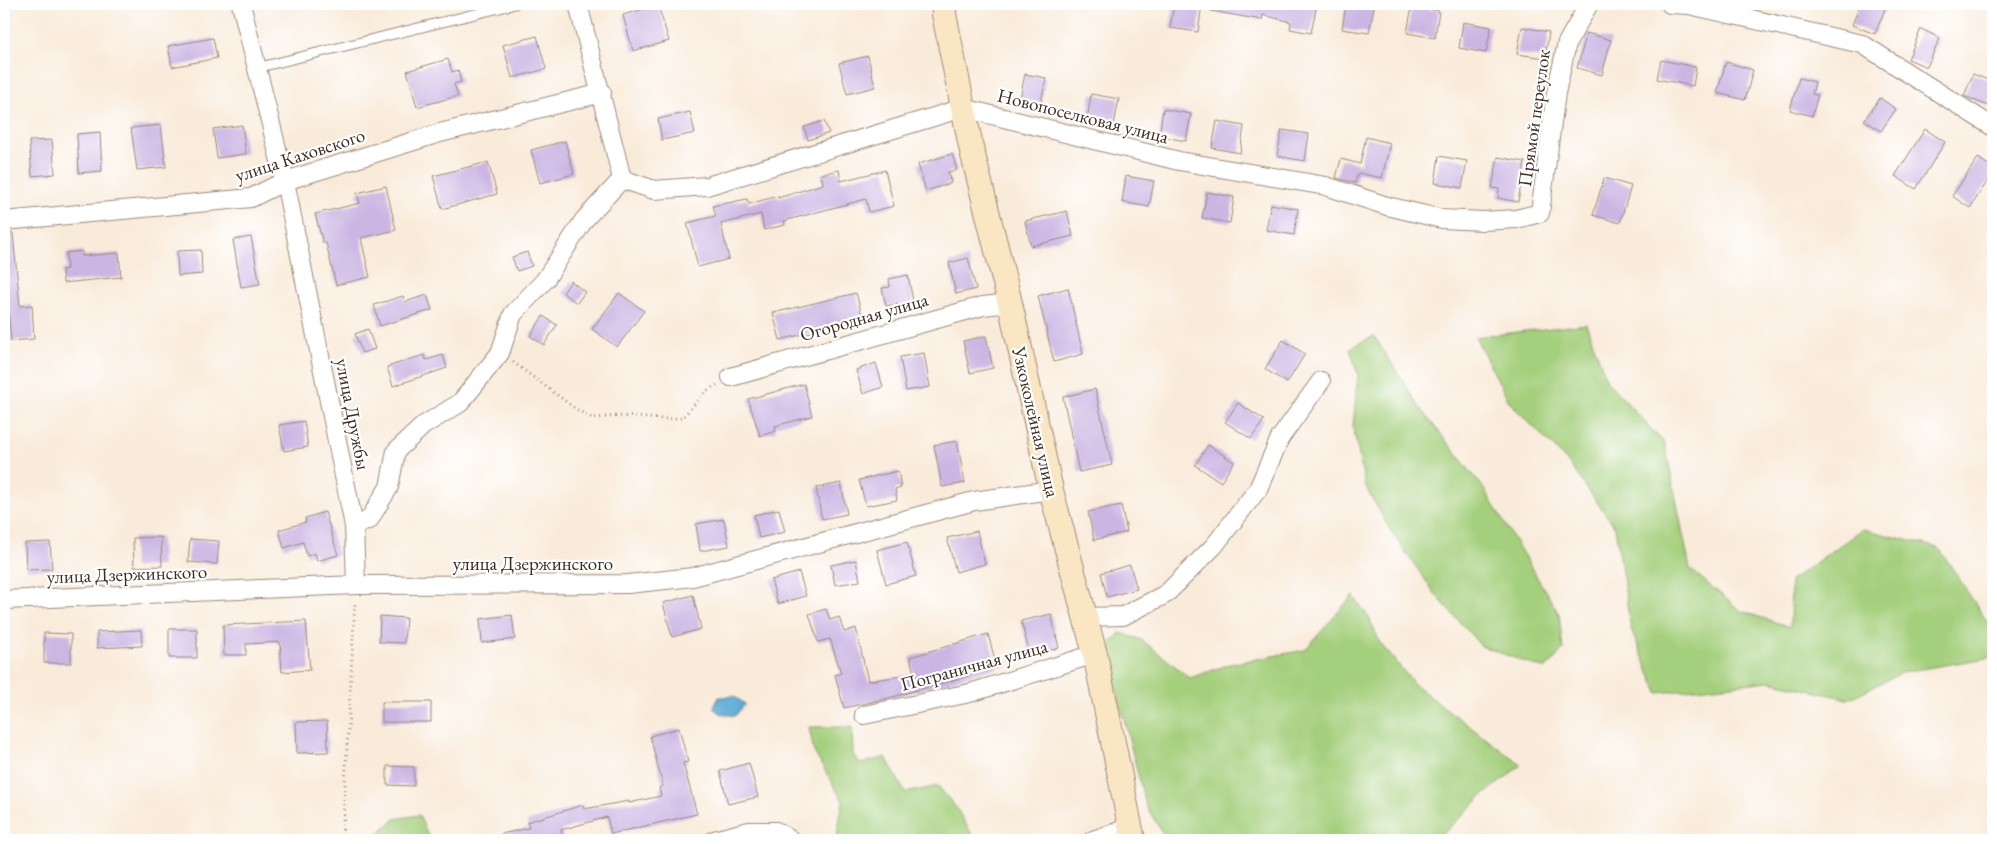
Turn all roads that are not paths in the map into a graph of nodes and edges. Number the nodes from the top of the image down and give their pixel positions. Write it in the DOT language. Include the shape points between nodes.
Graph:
graph roads {
  1 [pos="241,4"];
  2 [pos="515,4"];
  3 [pos="578,4"];
  4 [pos="944,4"];
  5 [pos="1589,4"];
  6 [pos="1670,4"];
  7 [pos="256,68"];
  8 [pos="602,93"];
  9 [pos="963,108"];
  10 [pos="1993,127"];
  11 [pos="622,179"];
  12 [pos="285,181"];
  13 [pos="1540,213"];
  14 [pos="4,221"];
  15 [pos="1010,303"];
  16 [pos="730,377"];
  17 [pos="1321,381"];
  18 [pos="1051,490"];
  19 [pos="354,526"];
  20 [pos="356,585"];
  21 [pos="4,600"];
  22 [pos="1086,617"];
  23 [pos="1095,654"];
  24 [pos="864,715"];
  25 [pos="1132,834"];
  26 [pos="714,840"];
  27 [pos="791,840"];
  28 [pos="1093,840"];
  1 -- 7 [label="street, улица Дружбы"];
  2 -- 7 [label="lane"];
  3 -- 8 [label="street"];
  4 -- 9 [label="street, Узкоколейная улица"];
  5 -- 13 [label="street, Прямой переулок" via="1566,43"];
  6 -- 10 [label="street" via="1689,5 1862,44"];
  7 -- 12 [label="street, улица Дружбы"];
  8 -- 11 [label="street"];
  8 -- 12 [label="street, улица Каховского" via="440,133"];
  9 -- 11 [label="street" via="707,186 654,190"];
  9 -- 13 [label="street, Новопоселковая улица" via="1179,161 1326,186 1387,206 1442,218 1483,221 1516,219"];
  9 -- 15 [label="street, Узкоколейная улица"];
  11 -- 19 [label="street" via="584,220 544,280 514,314 500,353 460,403 424,425 396,451 389,487 369,520"];
  12 -- 14 [label="street, улица Каховского" via="251,198"];
  12 -- 19 [label="street, улица Дружбы"];
  15 -- 16 [label="street, Огородная улица" via="983,306"];
  15 -- 18 [label="street, Узкоколейная улица"];
  17 -- 22 [label="street" via="1280,438 1258,489 1214,546 1166,594 1123,616"];
  18 -- 20 [label="street, улица Дзержинского" via="974,501 693,577 628,584"];
  18 -- 22 [label="street, Узкоколейная улица"];
  19 -- 20 [label="street, улица Дружбы"];
  20 -- 21 [label="street, улица Дзержинского"];
  22 -- 23 [label="street, Узкоколейная улица"];
  23 -- 24 [label="street, Пограничная улица" via="970,693"];
  23 -- 25 [label="street, Узкоколейная улица"];
  25 -- 28 [label="street"];
  26 -- 27 [label="street" via="749,831 776,831"];
}
